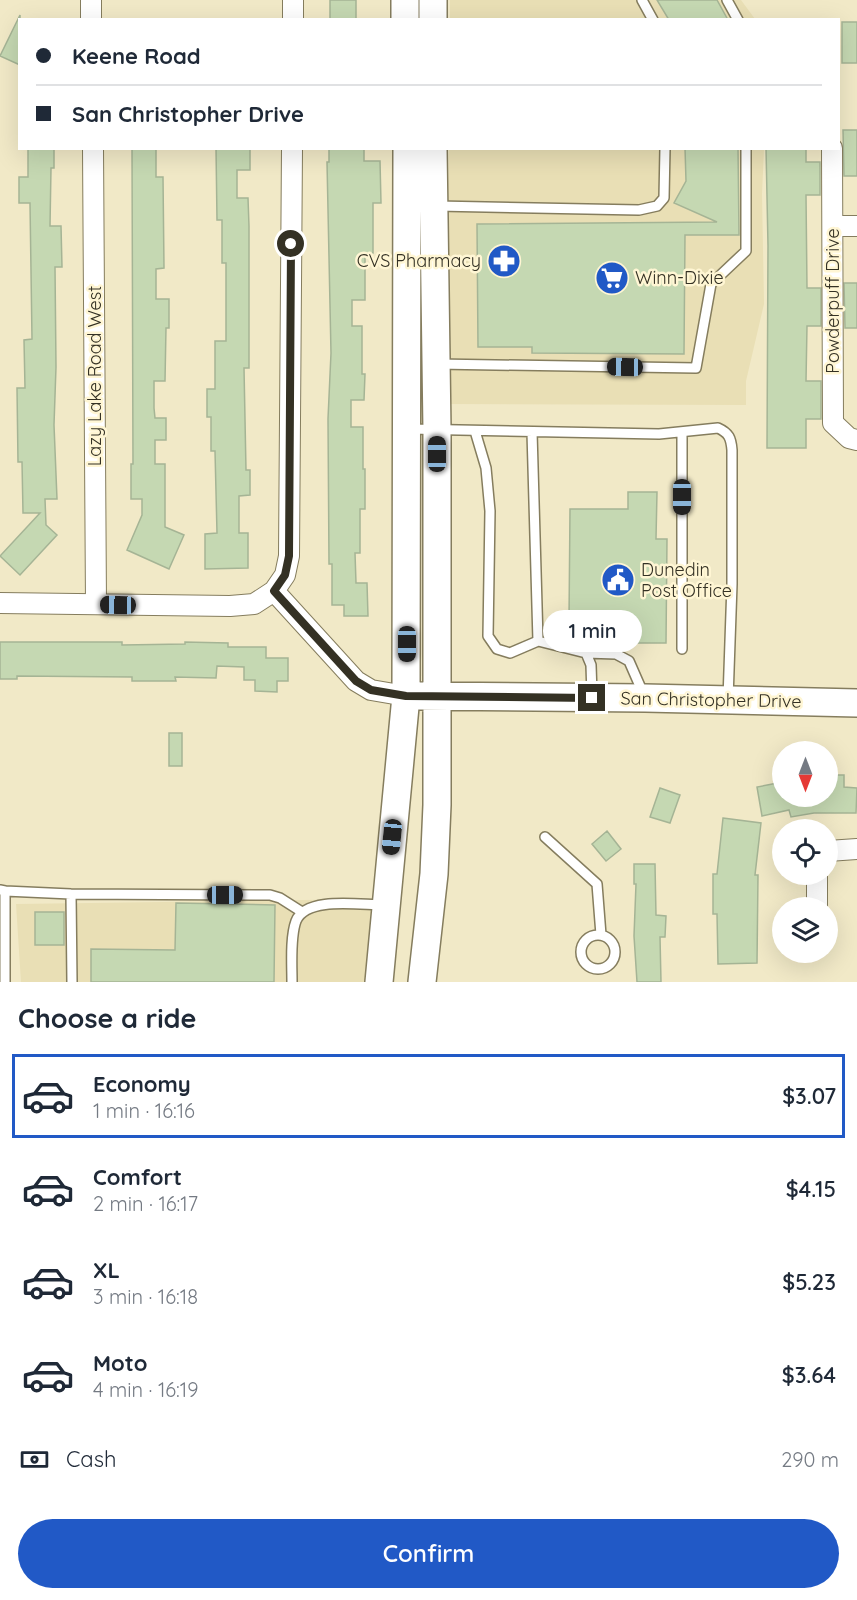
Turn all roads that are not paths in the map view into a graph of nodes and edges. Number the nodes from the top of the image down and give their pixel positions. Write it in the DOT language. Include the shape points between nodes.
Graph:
graph roads {
  1 [pos="91,0"];
  2 [pos="293,0"];
  3 [pos="405,0"];
  4 [pos="433,0"];
  5 [pos="642,0"];
  6 [pos="727,0"];
  7 [pos="91,18"];
  8 [pos="293,18"];
  9 [pos="405,18"];
  10 [pos="433,18"];
  11 [pos="652,18"];
  12 [pos="737,18"];
  13 [pos="93,150"];
  14 [pos="292,150"];
  15 [pos="407,150"];
  16 [pos="433,150"];
  17 [pos="664,150"];
  18 [pos="746,150"];
  19 [pos="832,150"];
  20 [pos="420,205"];
  21 [pos="834,226"];
  22 [pos="857,226"];
  23 [pos="422,363"];
  24 [pos="408,429"];
  25 [pos="437,430"];
  26 [pos="474,431"];
  27 [pos="532,432"];
  28 [pos="682,432"];
  29 [pos="857,440"];
  30 [pos="274,591"];
  31 [pos="0,603"];
  32 [pos="96,604"];
  33 [pos="538,641"];
  34 [pos="682,649"];
  35 [pos="586,653"];
  36 [pos="406,696"];
  37 [pos="438,696"];
  38 [pos="592,698"];
  39 [pos="645,698"];
  40 [pos="728,701"];
  41 [pos="857,703"];
  42 [pos="544,837"];
  43 [pos="857,849"];
  44 [pos="838,850"];
  45 [pos="3,891"];
  46 [pos="71,894"];
  47 [pos="385,906"];
  48 [pos="302,912"];
  49 [pos="601,935"];
  50 [pos="5,982"];
  51 [pos="72,982"];
  52 [pos="292,982"];
  53 [pos="379,982"];
  54 [pos="422,982"];
  1 -- 7 [label="street"];
  2 -- 8 [label="street"];
  3 -- 9 [label="main road"];
  4 -- 10 [label="main road"];
  5 -- 11 [label="lane"];
  6 -- 12 [label="lane"];
  13 -- 32 [label="street, Lazy Lake Road West"];
  14 -- 30 [label="street" via="289,556 285,575"];
  15 -- 20 [label="main road"];
  16 -- 20 [label="main road"];
  17 -- 20 [label="lane" via="664,198 657,206 639,210"];
  18 -- 23 [label="lane" via="746,251 711,284 696,368"];
  19 -- 21 [label="street, Powderpuff Drive"];
  20 -- 23 [label="main road"];
  21 -- 22 [label="street"];
  21 -- 29 [label="street, Powderpuff Drive" via="833,423"];
  23 -- 24 [label="main road"];
  23 -- 25 [label="main road"];
  24 -- 25 [label="lane"];
  24 -- 36 [label="main road"];
  25 -- 26 [label="lane"];
  25 -- 37 [label="main road"];
  26 -- 27 [label="lane"];
  26 -- 33 [label="lane" via="486,468 490,511 488,636 497,649 510,653"];
  27 -- 28 [label="lane"];
  27 -- 33 [label="lane"];
  28 -- 34 [label="lane"];
  28 -- 40 [label="lane" via="718,428 731,441"];
  30 -- 32 [label="street" via="254,604 230,606"];
  30 -- 36 [label="street, San Christopher Drive" via="356,681 371,690"];
  31 -- 32 [label="street"];
  33 -- 35 [label="lane"];
  35 -- 38 [label="lane" via="591,665"];
  35 -- 39 [label="lane" via="616,654 629,661"];
  36 -- 37 [label="main road, San Christopher Drive"];
  36 -- 47 [label="main road"];
  37 -- 38 [label="main road, San Christopher Drive"];
  37 -- 54 [label="main road" via="434,873"];
  38 -- 39 [label="main road, San Christopher Drive"];
  39 -- 40 [label="main road, San Christopher Drive"];
  40 -- 41 [label="main road, San Christopher Drive"];
  42 -- 49 [label="lane" via="597,884"];
  43 -- 44 [label="street"];
  45 -- 46 [label="lane"];
  45 -- 50 [label="lane"];
  46 -- 48 [label="lane" via="270,895"];
  46 -- 51 [label="lane"];
  47 -- 48 [label="lane" via="323,904"];
  47 -- 53 [label="main road"];
  48 -- 52 [label="lane" via="293,933"];
}
